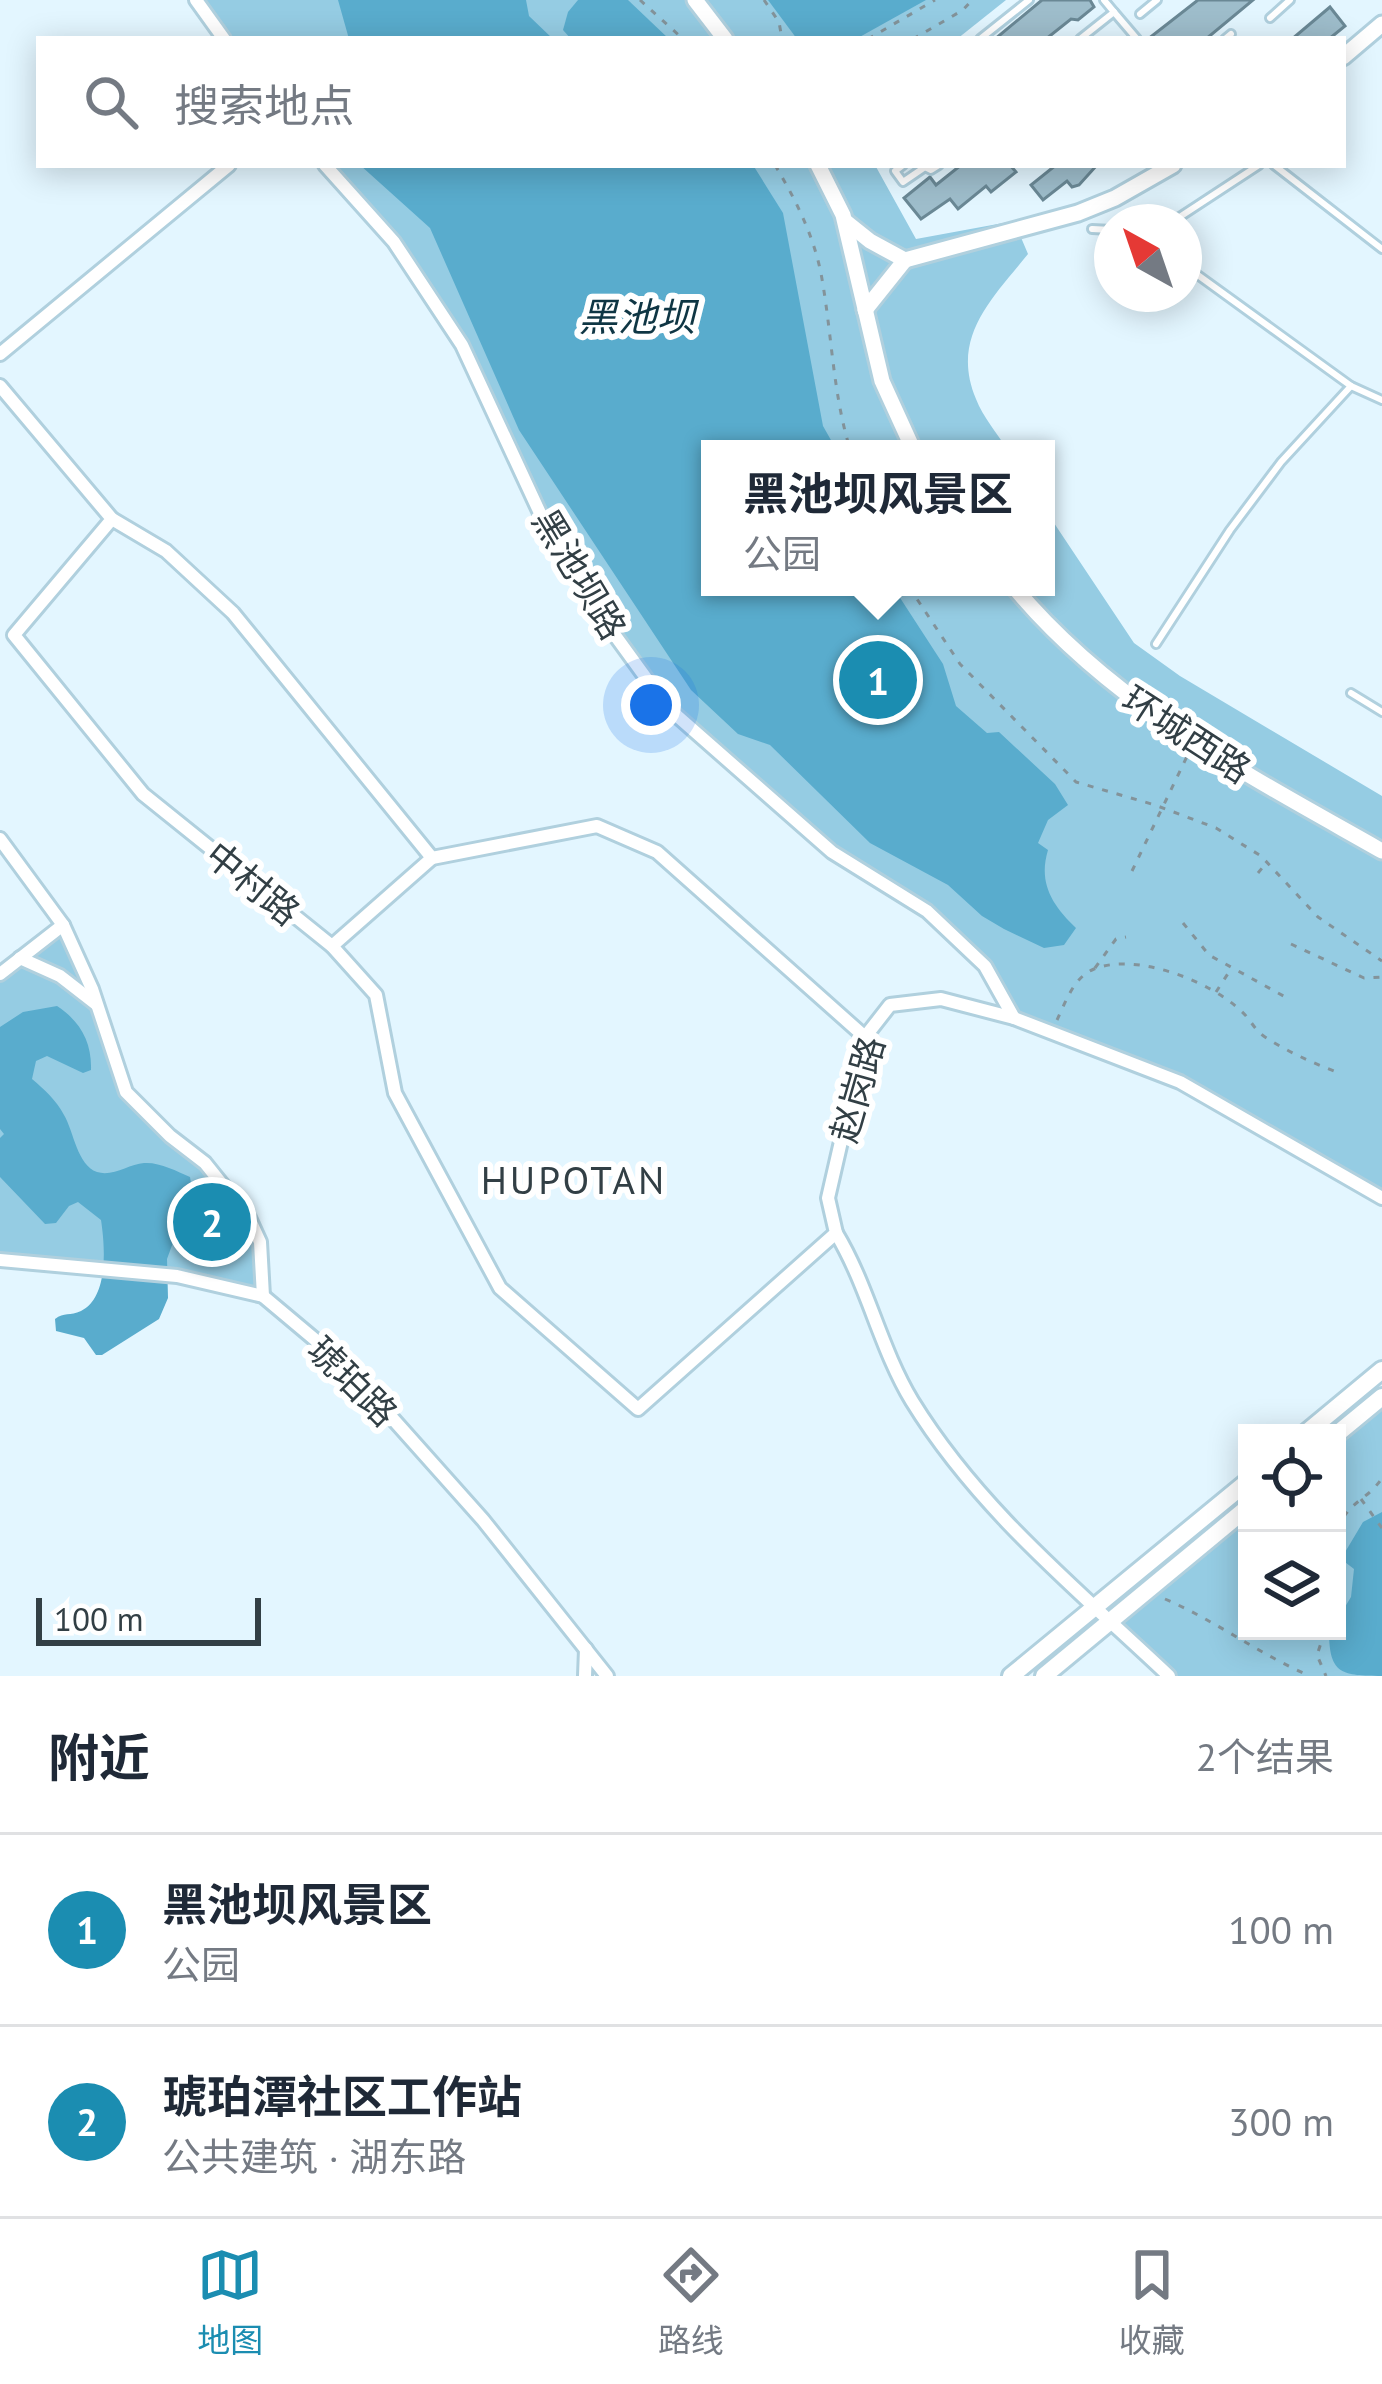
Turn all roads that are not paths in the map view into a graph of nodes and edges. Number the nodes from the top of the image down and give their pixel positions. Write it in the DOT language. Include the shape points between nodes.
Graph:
graph roads {
  1 [pos="196,0"];
  2 [pos="695,0"];
  3 [pos="1029,0"];
  4 [pos="1104,0"];
  5 [pos="1157,0"];
  6 [pos="1290,0"];
  7 [pos="1114,12"];
  8 [pos="1140,14"];
  9 [pos="1270,18"];
  10 [pos="1380,32"];
  11 [pos="222,36"];
  12 [pos="722,36"];
  13 [pos="984,36"];
  14 [pos="1084,36"];
  15 [pos="1134,36"];
  16 [pos="1346,55"];
  17 [pos="226,168"];
  18 [pos="328,168"];
  19 [pos="819,168"];
  20 [pos="892,168"];
  21 [pos="924,168"];
  22 [pos="1168,168"];
  23 [pos="1254,168"];
  24 [pos="1278,168"];
  25 [pos="1199,204"];
  26 [pos="845,221"];
  27 [pos="1382,249"];
  28 [pos="905,260"];
  29 [pos="1202,278"];
  30 [pos="865,310"];
  31 [pos="0,354"];
  32 [pos="0,386"];
  33 [pos="1351,386"];
  34 [pos="1382,400"];
  35 [pos="909,440"];
  36 [pos="112,519"];
  37 [pos="1023,596"];
  38 [pos="1156,644"];
  39 [pos="1351,693"];
  40 [pos="1381,710"];
  41 [pos="0,838"];
  42 [pos="1382,851"];
  43 [pos="432,858"];
  44 [pos="63,925"];
  45 [pos="332,946"];
  46 [pos="20,958"];
  47 [pos="0,974"];
  48 [pos="97,1004"];
  49 [pos="1014,1018"];
  50 [pos="865,1037"];
  51 [pos="1382,1198"];
  52 [pos="836,1233"];
  53 [pos="0,1260"];
  54 [pos="262,1296"];
  55 [pos="1382,1370"];
  56 [pos="1382,1396"];
  57 [pos="1317,1424"];
  58 [pos="1346,1426"];
  59 [pos="1238,1489"];
  60 [pos="1238,1515"];
  61 [pos="1096,1607"];
  62 [pos="1111,1621"];
  63 [pos="586,1648"];
  64 [pos="585,1676"];
  65 [pos="607,1676"];
  66 [pos="1011,1676"];
  67 [pos="1044,1676"];
  68 [pos="1169,1676"];
  1 -- 11 [label="street"];
  2 -- 12 [label="street"];
  3 -- 13 [label="lane"];
  4 -- 7 [label="lane"];
  5 -- 8 [label="lane"];
  6 -- 9 [label="lane"];
  7 -- 14 [label="lane"];
  7 -- 15 [label="lane"];
  10 -- 16 [label="street"];
  17 -- 31 [label="street"];
  18 -- 49 [label="street, 黑池坝路" via="394,242 462,345 580,587 667,707 832,851 927,911 985,966"];
  19 -- 26 [label="street"];
  20 -- 21 [label="lane" via="905,182"];
  22 -- 28 [label="street" via="1078,213"];
  23 -- 25 [label="lane"];
  24 -- 27 [label="lane"];
  26 -- 28 [label="street"];
  26 -- 30 [label="street"];
  28 -- 30 [label="street"];
  29 -- 33 [label="lane"];
  30 -- 35 [label="street" via="882,381"];
  32 -- 36 [label="street"];
  33 -- 34 [label="lane"];
  33 -- 38 [label="lane" via="1242,513"];
  36 -- 43 [label="street" via="166,551 233,614"];
  36 -- 45 [label="street, 中村路" via="14,635 143,794"];
  37 -- 42 [label="street, 环城西路" via="1140,706"];
  39 -- 40 [label="lane"];
  41 -- 44 [label="street"];
  43 -- 45 [label="street"];
  43 -- 50 [label="street" via="597,826 657,852"];
  44 -- 46 [label="street"];
  44 -- 48 [label="street"];
  45 -- 52 [label="street, 中村路" via="376,995 395,1093 500,1288 638,1409"];
  46 -- 47 [label="street"];
  46 -- 48 [label="street"];
  48 -- 54 [label="street" via="126,1092 205,1163 249,1218 260,1242"];
  49 -- 50 [label="street, 赵岗路" via="940,999 890,1005"];
  49 -- 51 [label="street, 赵岗路" via="1180,1082"];
  50 -- 52 [label="street, 赵岗路" via="828,1198"];
  52 -- 61 [label="street" via="938,1443 1006,1525"];
  53 -- 54 [label="street, 琥珀路" via="177,1276"];
  54 -- 63 [label="street, 琥珀路" via="344,1364"];
  55 -- 57 [label="main road"];
  56 -- 58 [label="main road"];
  59 -- 61 [label="main road"];
  60 -- 62 [label="main road"];
  61 -- 62 [label="street"];
  61 -- 66 [label="main road"];
  62 -- 67 [label="main road"];
  62 -- 68 [label="street"];
  63 -- 64 [label="street"];
  63 -- 65 [label="street, 琥珀路"];
}
